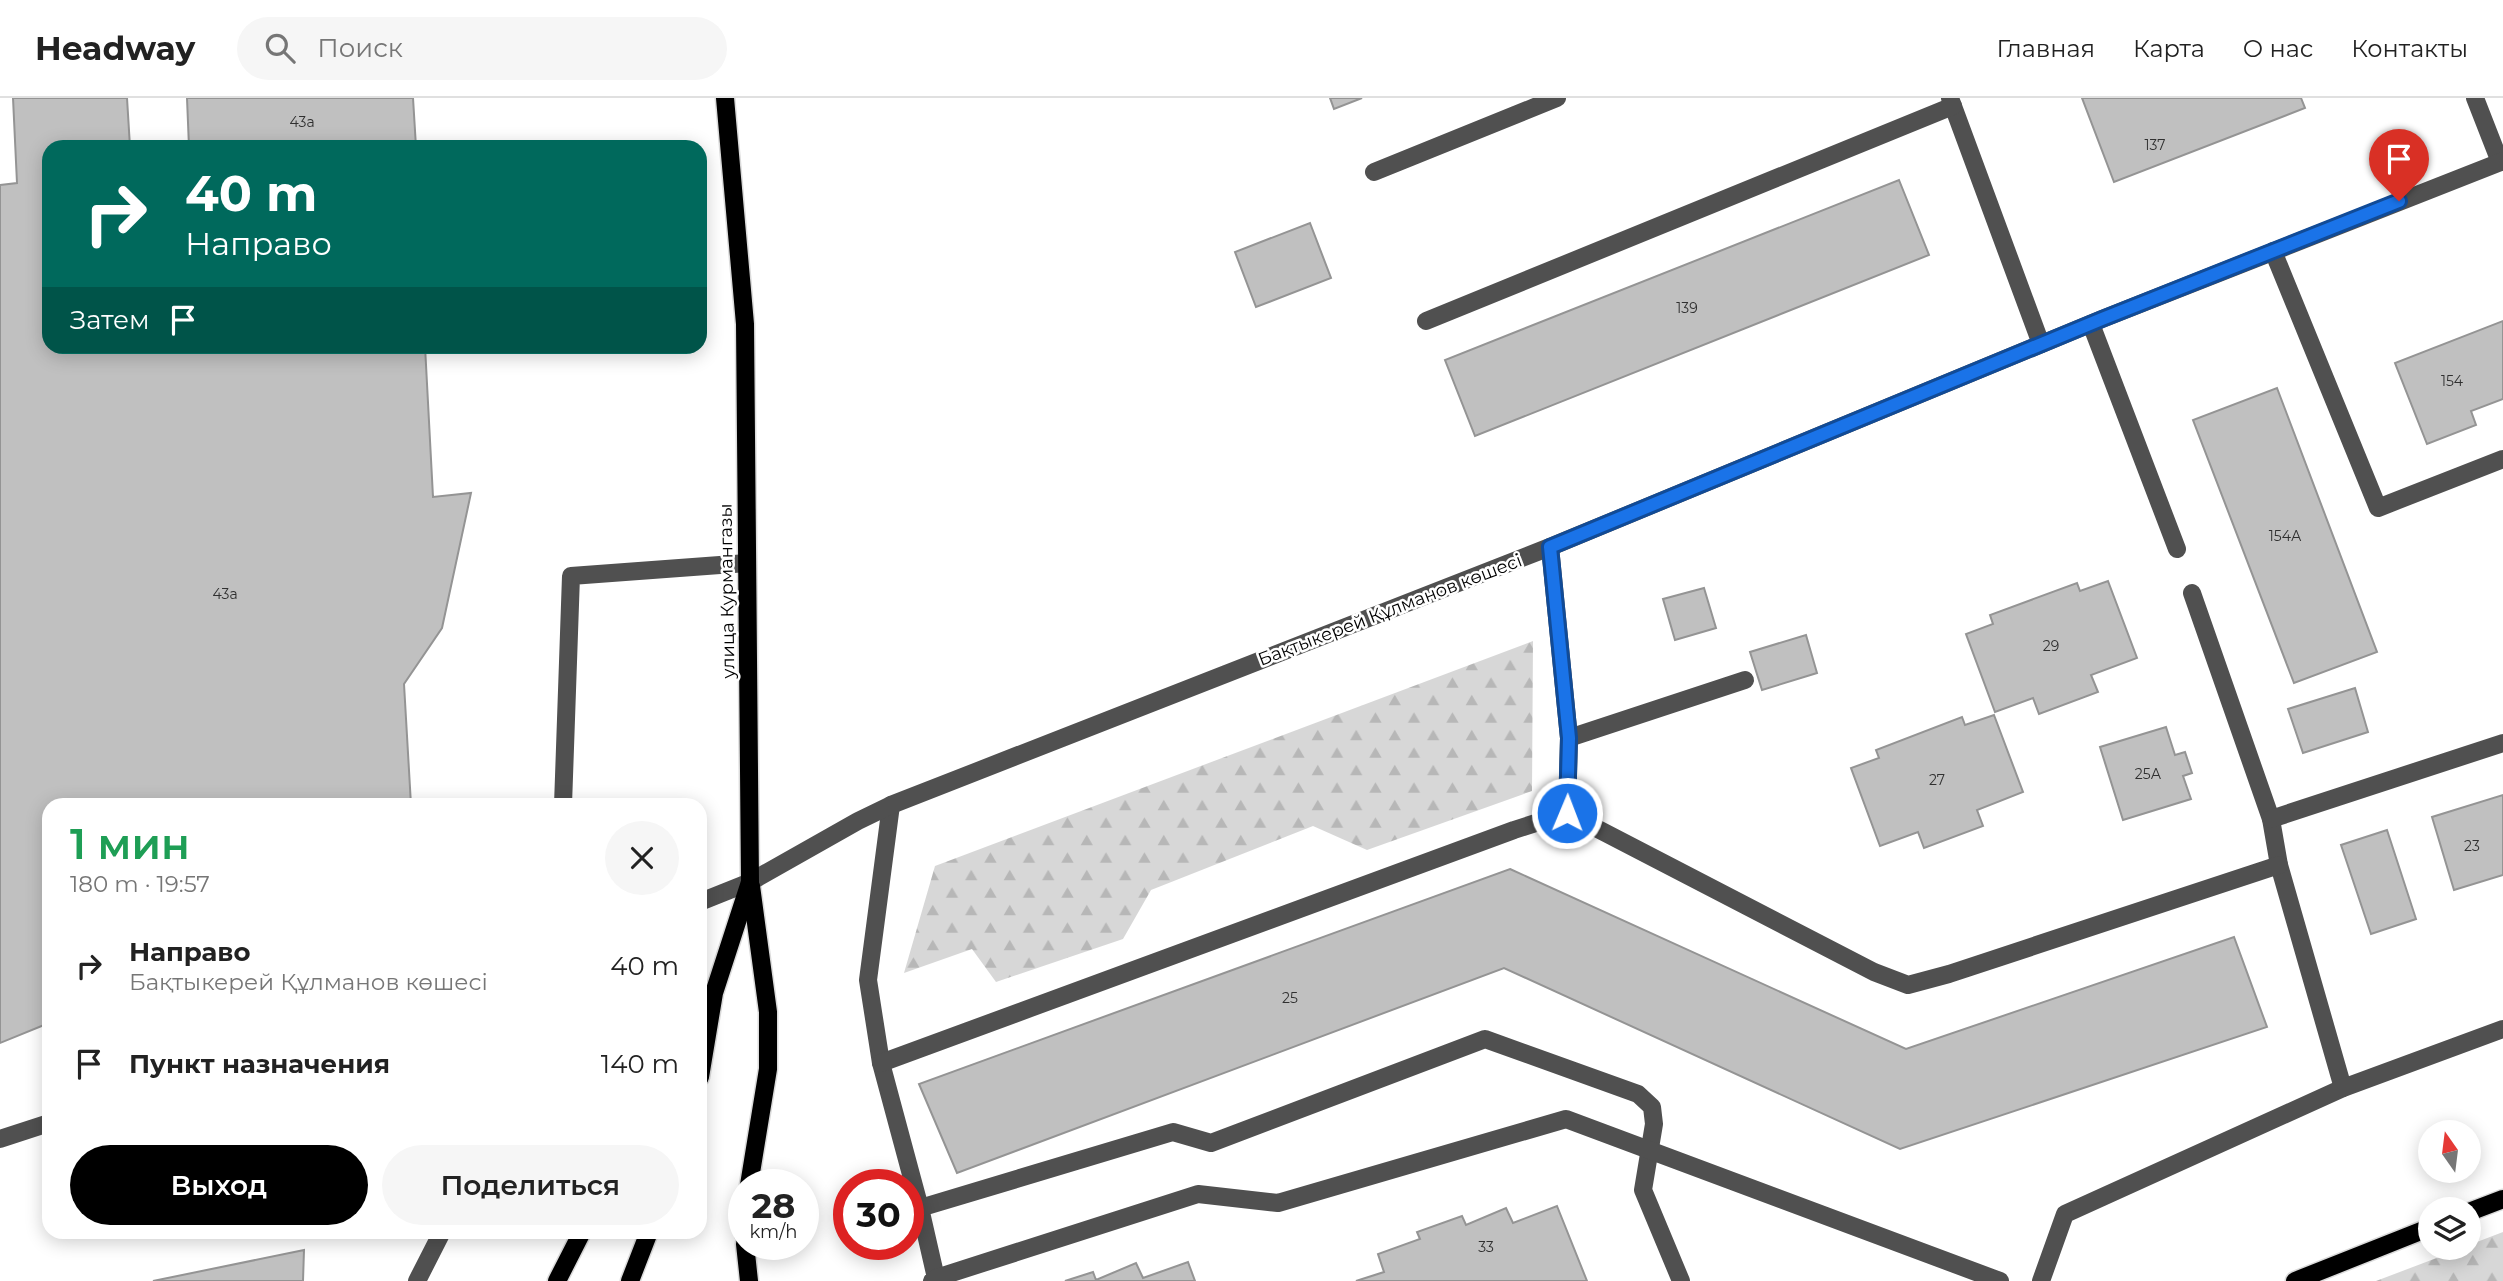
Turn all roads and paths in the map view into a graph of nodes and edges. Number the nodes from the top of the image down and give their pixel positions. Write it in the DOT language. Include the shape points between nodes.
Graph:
graph roads {
  1 [pos="725,98"];
  2 [pos="1557,98"];
  3 [pos="2475,98"];
  4 [pos="1952,102"];
  5 [pos="2502,161"];
  6 [pos="1374,172"];
  7 [pos="2273,251"];
  8 [pos="1426,321"];
  9 [pos="2091,324"];
  10 [pos="2041,344"];
  11 [pos="2503,459"];
  12 [pos="1550,547"];
  13 [pos="2177,549"];
  14 [pos="747,563"];
  15 [pos="2192,593"];
  16 [pos="1745,680"];
  17 [pos="1569,738"];
  18 [pos="2503,743"];
  19 [pos="563,798"];
  20 [pos="891,805"];
  21 [pos="1567,813"];
  22 [pos="2271,819"];
  23 [pos="2278,865"];
  24 [pos="750,882"];
  25 [pos="707,899"];
  26 [pos="707,992"];
  27 [pos="2503,1029"];
  28 [pos="881,1063"];
  29 [pos="2343,1088"];
  30 [pos="42,1126"];
  31 [pos="0,1139"];
  32 [pos="1649,1151"];
  33 [pos="752,1169"];
  34 [pos="910,1169"];
  35 [pos="2503,1199"];
  36 [pos="924,1207"];
  37 [pos="2481,1207"];
  38 [pos="924,1229"];
  39 [pos="2418,1232"];
  40 [pos="438,1239"];
  41 [pos="578,1239"];
  42 [pos="646,1239"];
  43 [pos="747,1260"];
  44 [pos="934,1280"];
  45 [pos="416,1281"];
  46 [pos="557,1281"];
  47 [pos="630,1281"];
  48 [pos="749,1281"];
  49 [pos="1681,1281"];
  50 [pos="2000,1281"];
  51 [pos="2041,1281"];
  52 [pos="2295,1281"];
  1 -- 14 [label="main road, улица Курмангазы" via="745,324"];
  2 -- 6 [label="street"];
  3 -- 5 [label="street"];
  4 -- 8 [label="street"];
  4 -- 10 [label="street"];
  5 -- 7 [label="street, Бақтыкерей Құлманов көшесі"];
  7 -- 9 [label="street, Бақтыкерей Құлманов көшесі"];
  7 -- 11 [label="street" via="2378,508"];
  9 -- 10 [label="street, Бақтыкерей Құлманов көшесі"];
  9 -- 13 [label="street"];
  10 -- 12 [label="street, Бақтыкерей Құлманов көшесі"];
  12 -- 17 [label="street"];
  12 -- 20 [label="street, Бақтыкерей Құлманов көшесі"];
  14 -- 19 [label="street" via="571,576"];
  14 -- 24 [label="main road, улица Курмангазы"];
  15 -- 22 [label="street"];
  16 -- 17 [label="street"];
  17 -- 21 [label="street"];
  18 -- 22 [label="street"];
  20 -- 24 [label="street, Бақтыкерей Құлманов көшесі"];
  20 -- 28 [label="street" via="868,980"];
  21 -- 23 [label="street" via="1874,972 1908,985"];
  21 -- 28 [label="street"];
  22 -- 23 [label="street"];
  23 -- 29 [label="street"];
  24 -- 25 [label="street, Бақтыкерей Құлманов көшесі"];
  24 -- 26 [label="main road, улица Курмангазы"];
  24 -- 33 [label="main road" via="768,1012 768,1069"];
  27 -- 29 [label="street"];
  28 -- 34 [label="street"];
  29 -- 51 [label="street" via="2066,1214"];
  30 -- 31 [label="street"];
  32 -- 36 [label="street" via="1652,1107 1638,1094 1485,1040 1211,1143 1173,1132"];
  32 -- 44 [label="street" via="1566,1119 1278,1203 1198,1194"];
  32 -- 49 [label="street" via="1643,1191"];
  32 -- 50 [label="street"];
  35 -- 37 [label="main road"];
  38 -- 44 [label="street"];
  39 -- 52 [label="main road"];
  40 -- 45 [label="street"];
  41 -- 46 [label="main road"];
  42 -- 47 [label="main road"];
  43 -- 48 [label="main road"];
}
